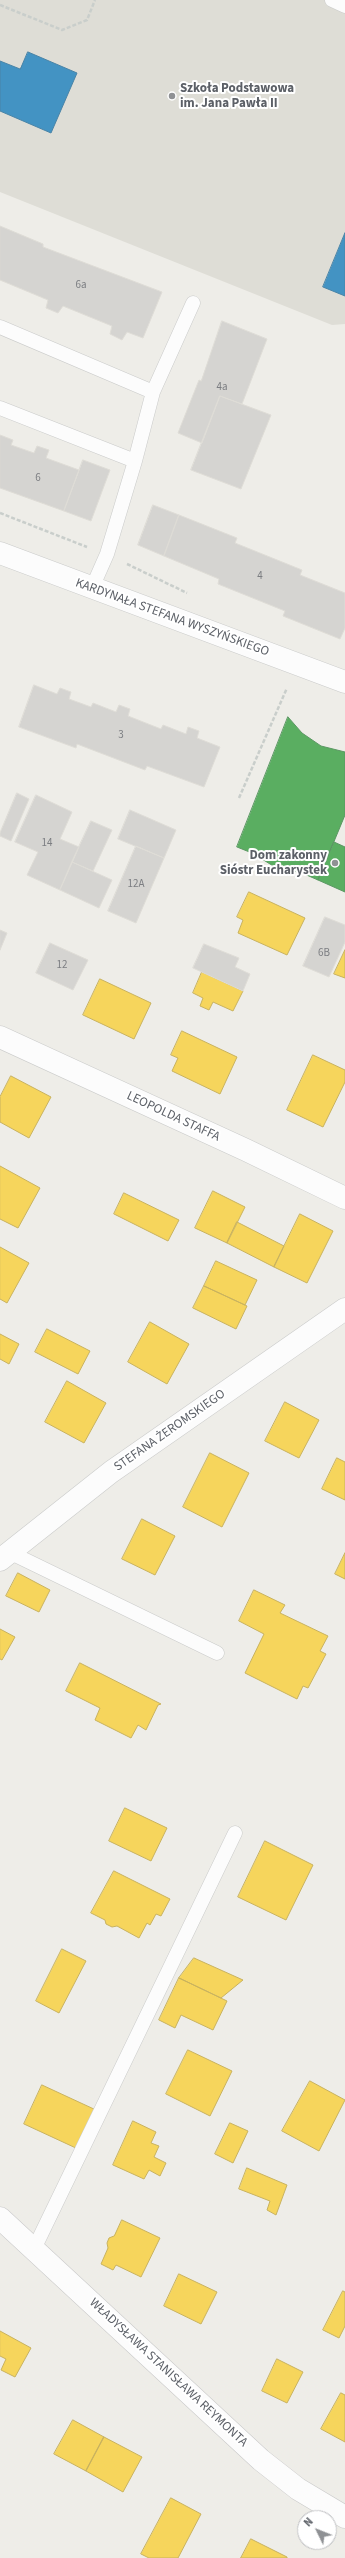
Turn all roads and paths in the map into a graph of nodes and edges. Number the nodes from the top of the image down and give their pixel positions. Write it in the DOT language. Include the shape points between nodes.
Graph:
graph roads {
  1 [pos="95,0"];
  2 [pos="332,0"];
  3 [pos="0,5"];
  4 [pos="345,6"];
  5 [pos="193,303"];
  6 [pos="0,327"];
  7 [pos="153,392"];
  8 [pos="0,408"];
  9 [pos="135,461"];
  10 [pos="0,553"];
  11 [pos="92,588"];
  12 [pos="345,682"];
  13 [pos="288,686"];
  14 [pos="239,798"];
  15 [pos="0,1037"];
  16 [pos="345,1198"];
  17 [pos="345,1309"];
  18 [pos="5,1556"];
  19 [pos="217,1653"];
  20 [pos="235,1833"];
  21 [pos="0,2218"];
  22 [pos="34,2249"];
  23 [pos="345,2517"];
  1 -- 3 [label="path" via="87,20 62,30"];
  2 -- 4 [label="lane"];
  5 -- 7 [label="lane"];
  6 -- 7 [label="lane"];
  7 -- 9 [label="lane"];
  8 -- 9 [label="lane"];
  9 -- 11 [label="lane" via="107,554"];
  10 -- 11 [label="street, KARDYNAŁA STEFANA WYSZYŃSKIEGO"];
  11 -- 12 [label="street, KARDYNAŁA STEFANA WYSZYŃSKIEGO"];
  13 -- 14 [label="path"];
  15 -- 16 [label="street, LEOPOLDA STAFFA"];
  17 -- 18 [label="street, STEFANA ŻEROMSKIEGO" via="111,1472"];
  18 -- 19 [label="lane"];
  20 -- 22 [label="lane"];
  21 -- 22 [label="street, WŁADYSŁAWA STANISŁAWA REYMONTA"];
  22 -- 23 [label="street, WŁADYSŁAWA STANISŁAWA REYMONTA" via="261,2460 298,2489"];
}
